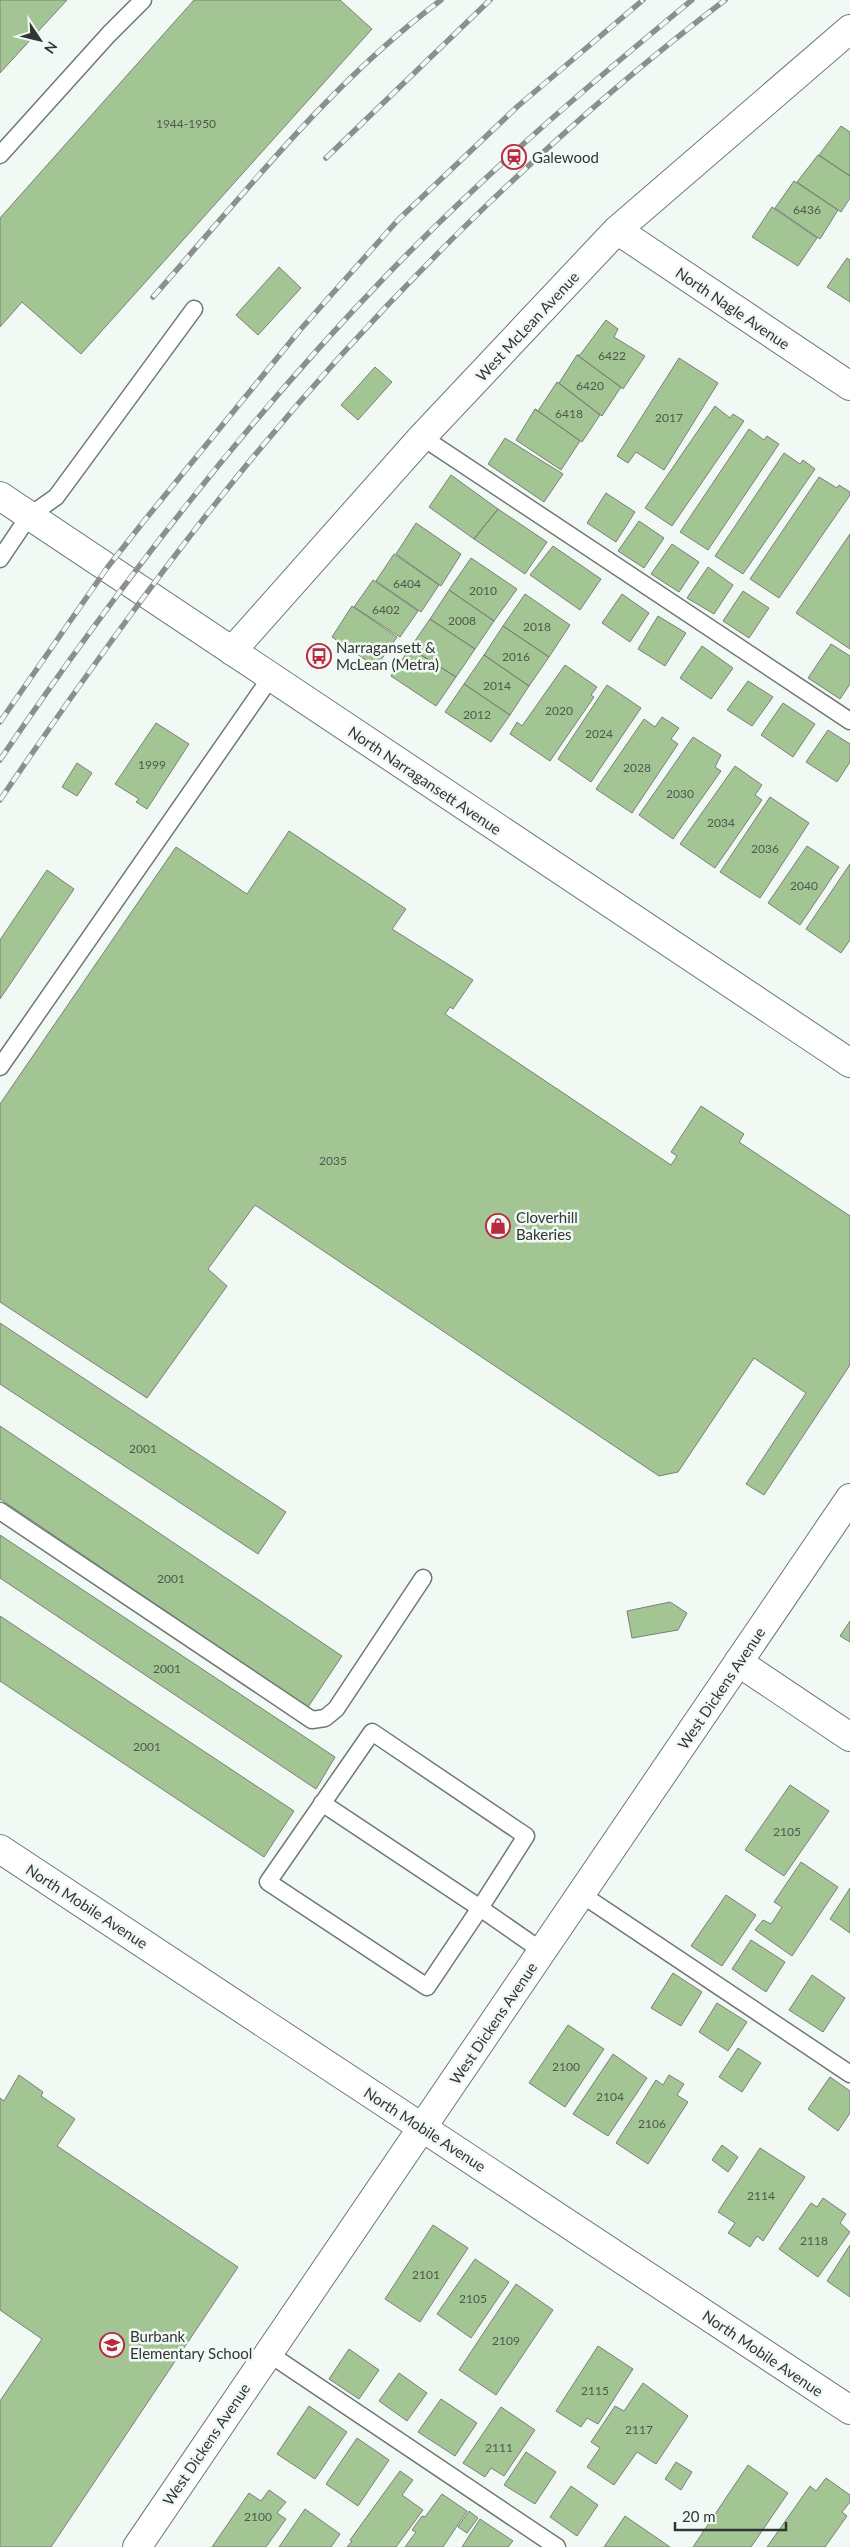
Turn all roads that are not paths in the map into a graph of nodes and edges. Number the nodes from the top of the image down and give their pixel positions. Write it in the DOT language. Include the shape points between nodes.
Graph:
graph roads {
  1 [pos="143,0"];
  2 [pos="845,38"];
  3 [pos="0,156"];
  4 [pos="617,230"];
  5 [pos="194,309"];
  6 [pos="850,386"];
  7 [pos="422,437"];
  8 [pos="0,496"];
  9 [pos="29,516"];
  10 [pos="0,559"];
  11 [pos="232,651"];
  12 [pos="271,677"];
  13 [pos="850,721"];
  14 [pos="850,1063"];
  15 [pos="0,1067"];
  16 [pos="850,1498"];
  17 [pos="0,1511"];
  18 [pos="423,1578"];
  19 [pos="738,1662"];
  20 [pos="850,1737"];
  21 [pos="322,1803"];
  22 [pos="0,1849"];
  23 [pos="580,1894"];
  24 [pos="480,1908"];
  25 [pos="542,1951"];
  26 [pos="850,2074"];
  27 [pos="422,2127"];
  28 [pos="268,2353"];
  29 [pos="850,2410"];
  30 [pos="137,2547"];
  31 [pos="558,2547"];
  1 -- 3 [label="lane" via="108,34"];
  2 -- 4 [label="street, West McLean Avenue"];
  4 -- 6 [label="street, North Nagle Avenue"];
  4 -- 7 [label="street, West McLean Avenue"];
  5 -- 9 [label="lane" via="56,497"];
  7 -- 11 [label="street, West McLean Avenue"];
  7 -- 13 [label="lane"];
  8 -- 9 [label="street, North Narragansett Avenue"];
  9 -- 10 [label="lane"];
  9 -- 11 [label="street, North Narragansett Avenue"];
  11 -- 12 [label="street, North Narragansett Avenue"];
  12 -- 14 [label="street, North Narragansett Avenue"];
  12 -- 15 [label="lane"];
  16 -- 19 [label="street, West Dickens Avenue"];
  17 -- 18 [label="lane" via="312,1720 325,1718 336,1708"];
  19 -- 20 [label="street"];
  19 -- 23 [label="street, West Dickens Avenue"];
  21 -- 24 [label="lane"];
  21 -- 24 [label="lane" via="372,1732 526,1836"];
  21 -- 24 [label="lane" via="268,1882 427,1987"];
  22 -- 27 [label="street, North Mobile Avenue"];
  23 -- 25 [label="street, West Dickens Avenue"];
  23 -- 26 [label="lane"];
  24 -- 25 [label="lane"];
  25 -- 27 [label="street, West Dickens Avenue"];
  27 -- 28 [label="street, West Dickens Avenue"];
  27 -- 29 [label="street, North Mobile Avenue"];
  28 -- 30 [label="street, West Dickens Avenue"];
  28 -- 31 [label="lane"];
}
